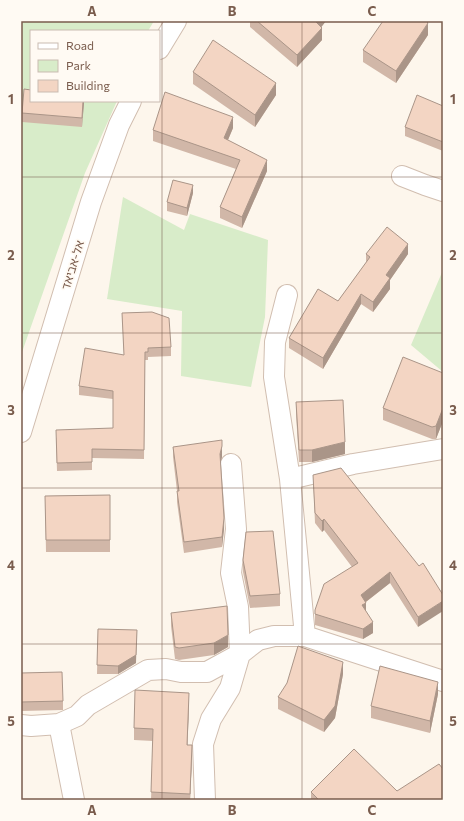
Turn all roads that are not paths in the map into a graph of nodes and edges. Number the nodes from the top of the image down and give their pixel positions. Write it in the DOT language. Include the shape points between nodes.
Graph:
graph roads {
  1 [pos="176,21"];
  2 [pos="160,46"];
  3 [pos="130,102"];
  4 [pos="402,176"];
  5 [pos="443,191"];
  6 [pos="287,295"];
  7 [pos="21,432"];
  8 [pos="443,449"];
  9 [pos="231,464"];
  10 [pos="290,479"];
  11 [pos="305,636"];
  12 [pos="240,654"];
  13 [pos="443,681"];
  14 [pos="59,724"];
  15 [pos="21,725"];
  16 [pos="74,800"];
  17 [pos="205,800"];
  1 -- 2 [label="street"];
  3 -- 7 [label="street, אל-אביאד" via="119,125 91,202"];
  4 -- 5 [label="street"];
  6 -- 10 [label="street" via="275,342 274,376"];
  8 -- 10 [label="street" via="352,464"];
  9 -- 12 [label="street" via="236,528 231,573 238,607"];
  10 -- 11 [label="street"];
  11 -- 12 [label="street" via="274,636 258,640"];
  11 -- 13 [label="street"];
  12 -- 14 [label="street" via="207,672 148,670 88,705 77,716"];
  12 -- 17 [label="street" via="230,688 211,719 204,744"];
  14 -- 15 [label="street"];
  14 -- 16 [label="street"];
}
